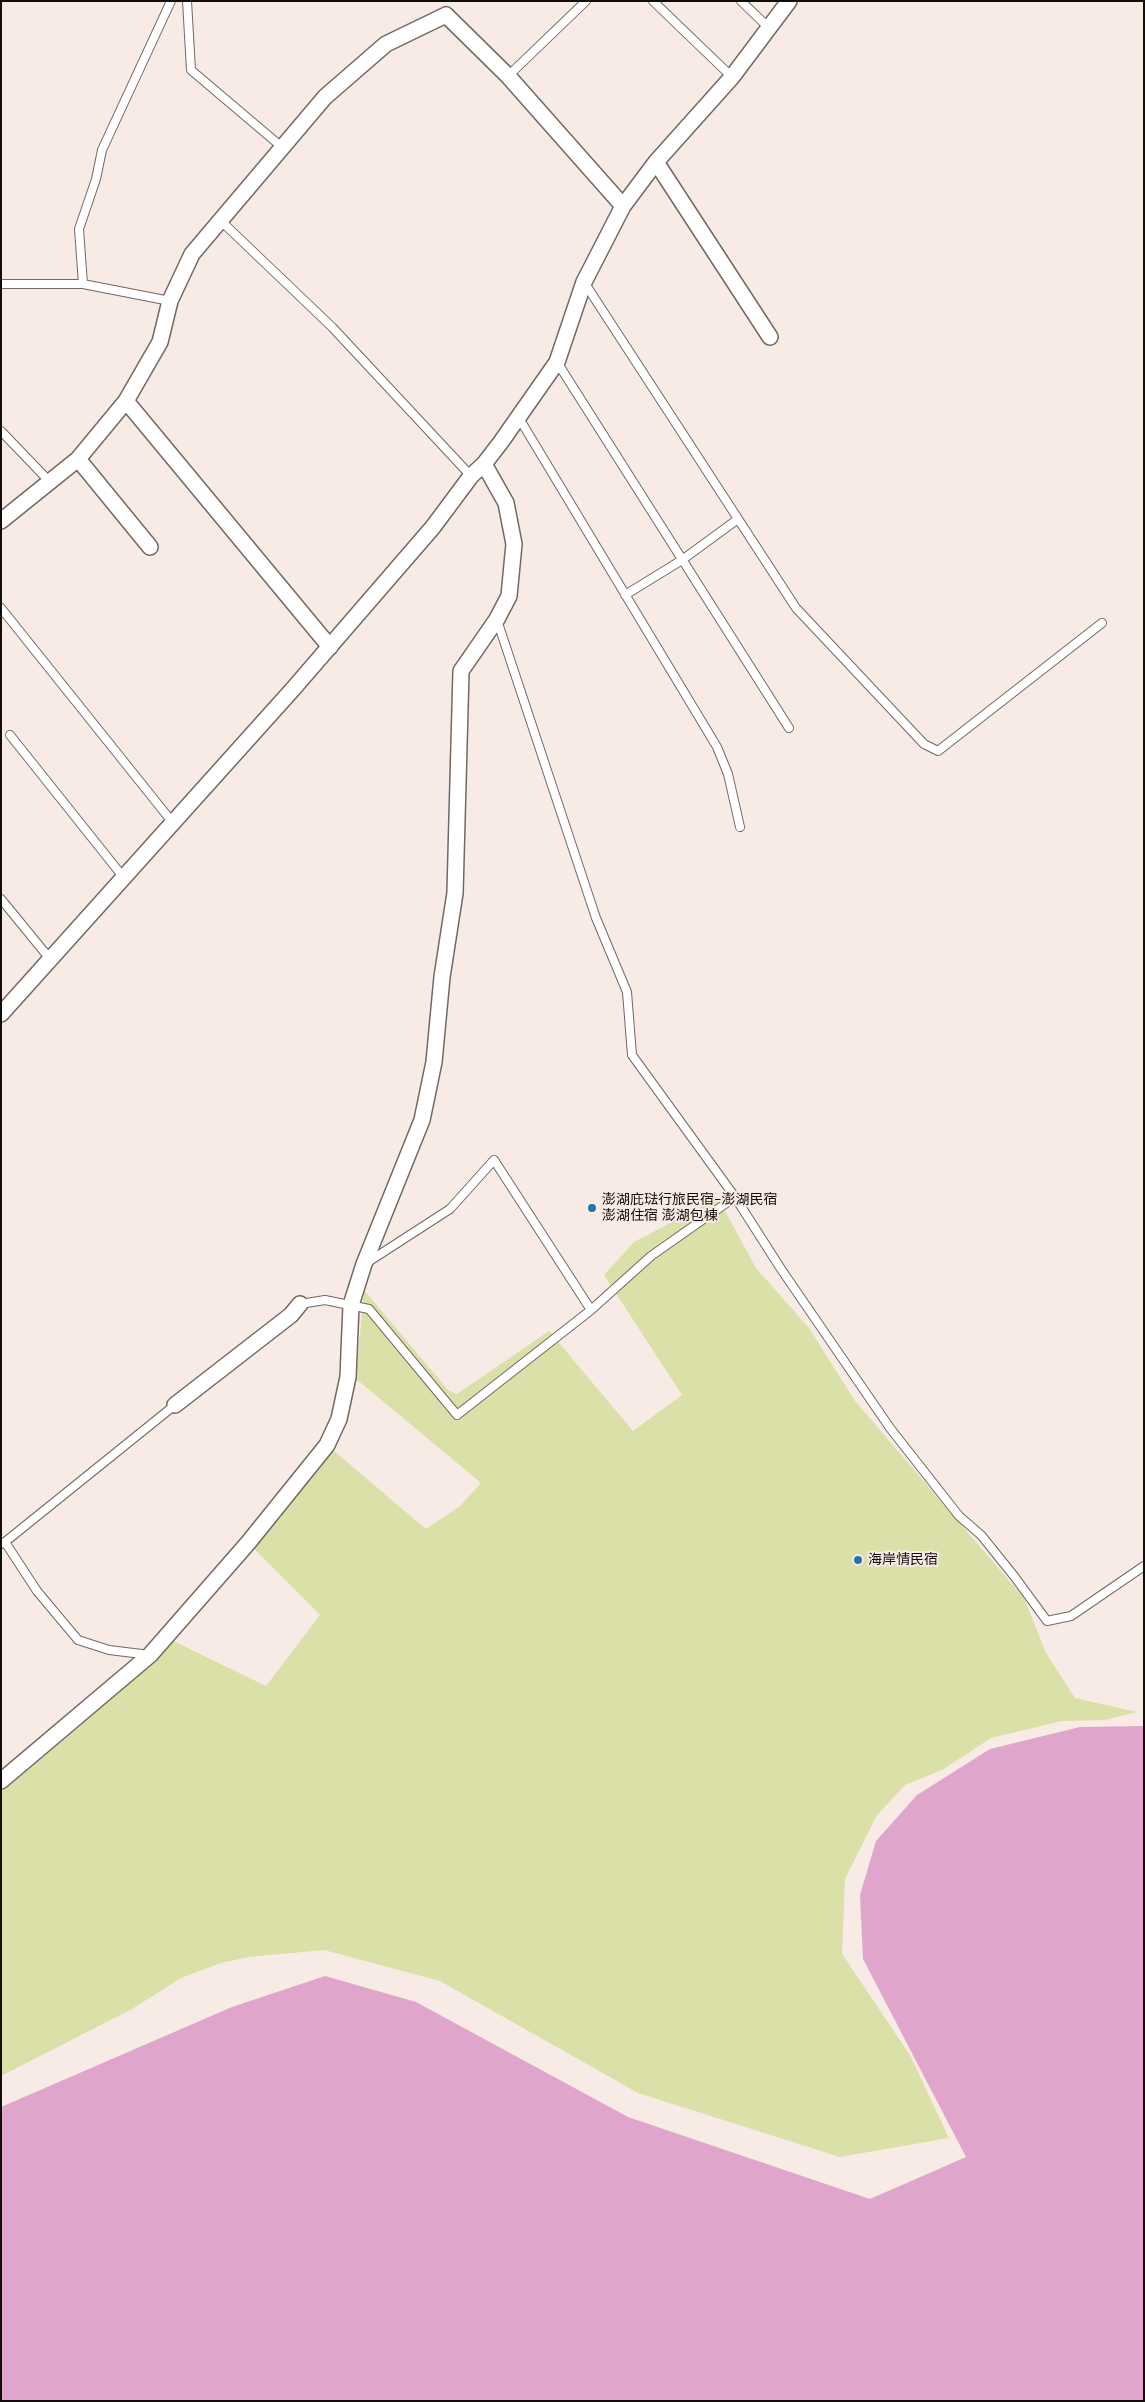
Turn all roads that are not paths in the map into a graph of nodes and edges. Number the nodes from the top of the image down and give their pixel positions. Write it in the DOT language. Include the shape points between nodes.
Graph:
graph roads {
  1 [pos="171,1"];
  2 [pos="187,1"];
  3 [pos="586,1"];
  4 [pos="653,1"];
  5 [pos="740,1"];
  6 [pos="789,1"];
  7 [pos="768,28"];
  8 [pos="508,76"];
  9 [pos="732,77"];
  10 [pos="283,148"];
  11 [pos="656,162"];
  12 [pos="623,206"];
  13 [pos="220,220"];
  14 [pos="584,282"];
  15 [pos="1,284"];
  16 [pos="83,284"];
  17 [pos="170,301"];
  18 [pos="770,336"];
  19 [pos="557,362"];
  20 [pos="126,401"];
  21 [pos="519,418"];
  22 [pos="1,432"];
  23 [pos="78,459"];
  24 [pos="484,464"];
  25 [pos="471,476"];
  26 [pos="50,482"];
  27 [pos="738,519"];
  28 [pos="2,520"];
  29 [pos="150,547"];
  30 [pos="682,560"];
  31 [pos="625,595"];
  32 [pos="1,608"];
  33 [pos="496,619"];
  34 [pos="1102,622"];
  35 [pos="330,647"];
  36 [pos="789,728"];
  37 [pos="10,736"];
  38 [pos="174,823"];
  39 [pos="740,827"];
  40 [pos="124,878"];
  41 [pos="1,899"];
  42 [pos="50,959"];
  43 [pos="1,1014"];
  44 [pos="735,1197"];
  45 [pos="364,1264"];
  46 [pos="300,1304"];
  47 [pos="351,1306"];
  48 [pos="591,1310"];
  49 [pos="175,1405"];
  50 [pos="3,1543"];
  51 [pos="1144,1566"];
  52 [pos="150,1655"];
  53 [pos="1,1781"];
  1 -- 16 [label="lane" via="102,150 80,229"];
  2 -- 10 [label="lane" via="191,70"];
  3 -- 8 [label="lane"];
  4 -- 9 [label="lane"];
  5 -- 7 [label="lane"];
  6 -- 7 [label="street"];
  7 -- 9 [label="street"];
  8 -- 10 [label="street" via="446,14 386,44 325,97"];
  8 -- 12 [label="street"];
  9 -- 11 [label="street"];
  10 -- 13 [label="street"];
  11 -- 12 [label="street"];
  11 -- 18 [label="street"];
  12 -- 14 [label="street"];
  13 -- 17 [label="street" via="192,254"];
  13 -- 25 [label="lane" via="332,327"];
  14 -- 19 [label="street"];
  14 -- 27 [label="lane"];
  15 -- 16 [label="lane"];
  16 -- 17 [label="lane"];
  17 -- 20 [label="street" via="160,342"];
  19 -- 21 [label="street"];
  19 -- 30 [label="lane"];
  20 -- 23 [label="street"];
  20 -- 35 [label="street"];
  21 -- 24 [label="street"];
  21 -- 31 [label="lane"];
  22 -- 26 [label="lane"];
  23 -- 26 [label="street"];
  23 -- 29 [label="street"];
  24 -- 25 [label="street"];
  24 -- 33 [label="street" via="506,503 514,544 509,596"];
  25 -- 35 [label="street" via="433,527"];
  26 -- 28 [label="street"];
  27 -- 30 [label="lane"];
  27 -- 34 [label="lane" via="796,608 924,744 938,751"];
  30 -- 31 [label="lane"];
  30 -- 36 [label="lane"];
  31 -- 39 [label="lane" via="717,747 728,774"];
  32 -- 38 [label="lane"];
  33 -- 44 [label="lane" via="596,918 627,992 632,1055"];
  33 -- 45 [label="street" via="461,671 455,893 442,977 434,1062 424,1111"];
  35 -- 38 [label="street"];
  37 -- 40 [label="lane"];
  38 -- 40 [label="street"];
  40 -- 42 [label="street"];
  41 -- 42 [label="lane"];
  42 -- 43 [label="street"];
  44 -- 48 [label="lane" via="651,1256"];
  44 -- 51 [label="lane" via="890,1428 959,1516 981,1535 1047,1621 1071,1616"];
  45 -- 47 [label="street"];
  45 -- 48 [label="lane" via="450,1209 494,1160"];
  46 -- 47 [label="lane" via="325,1300"];
  46 -- 49 [label="street" via="291,1316"];
  47 -- 48 [label="lane" via="369,1309 457,1415"];
  47 -- 52 [label="street" via="348,1377 339,1420 327,1444 248,1543"];
  49 -- 50 [label="lane"];
  50 -- 52 [label="lane" via="78,1640 109,1650"];
  52 -- 53 [label="street"];
}
